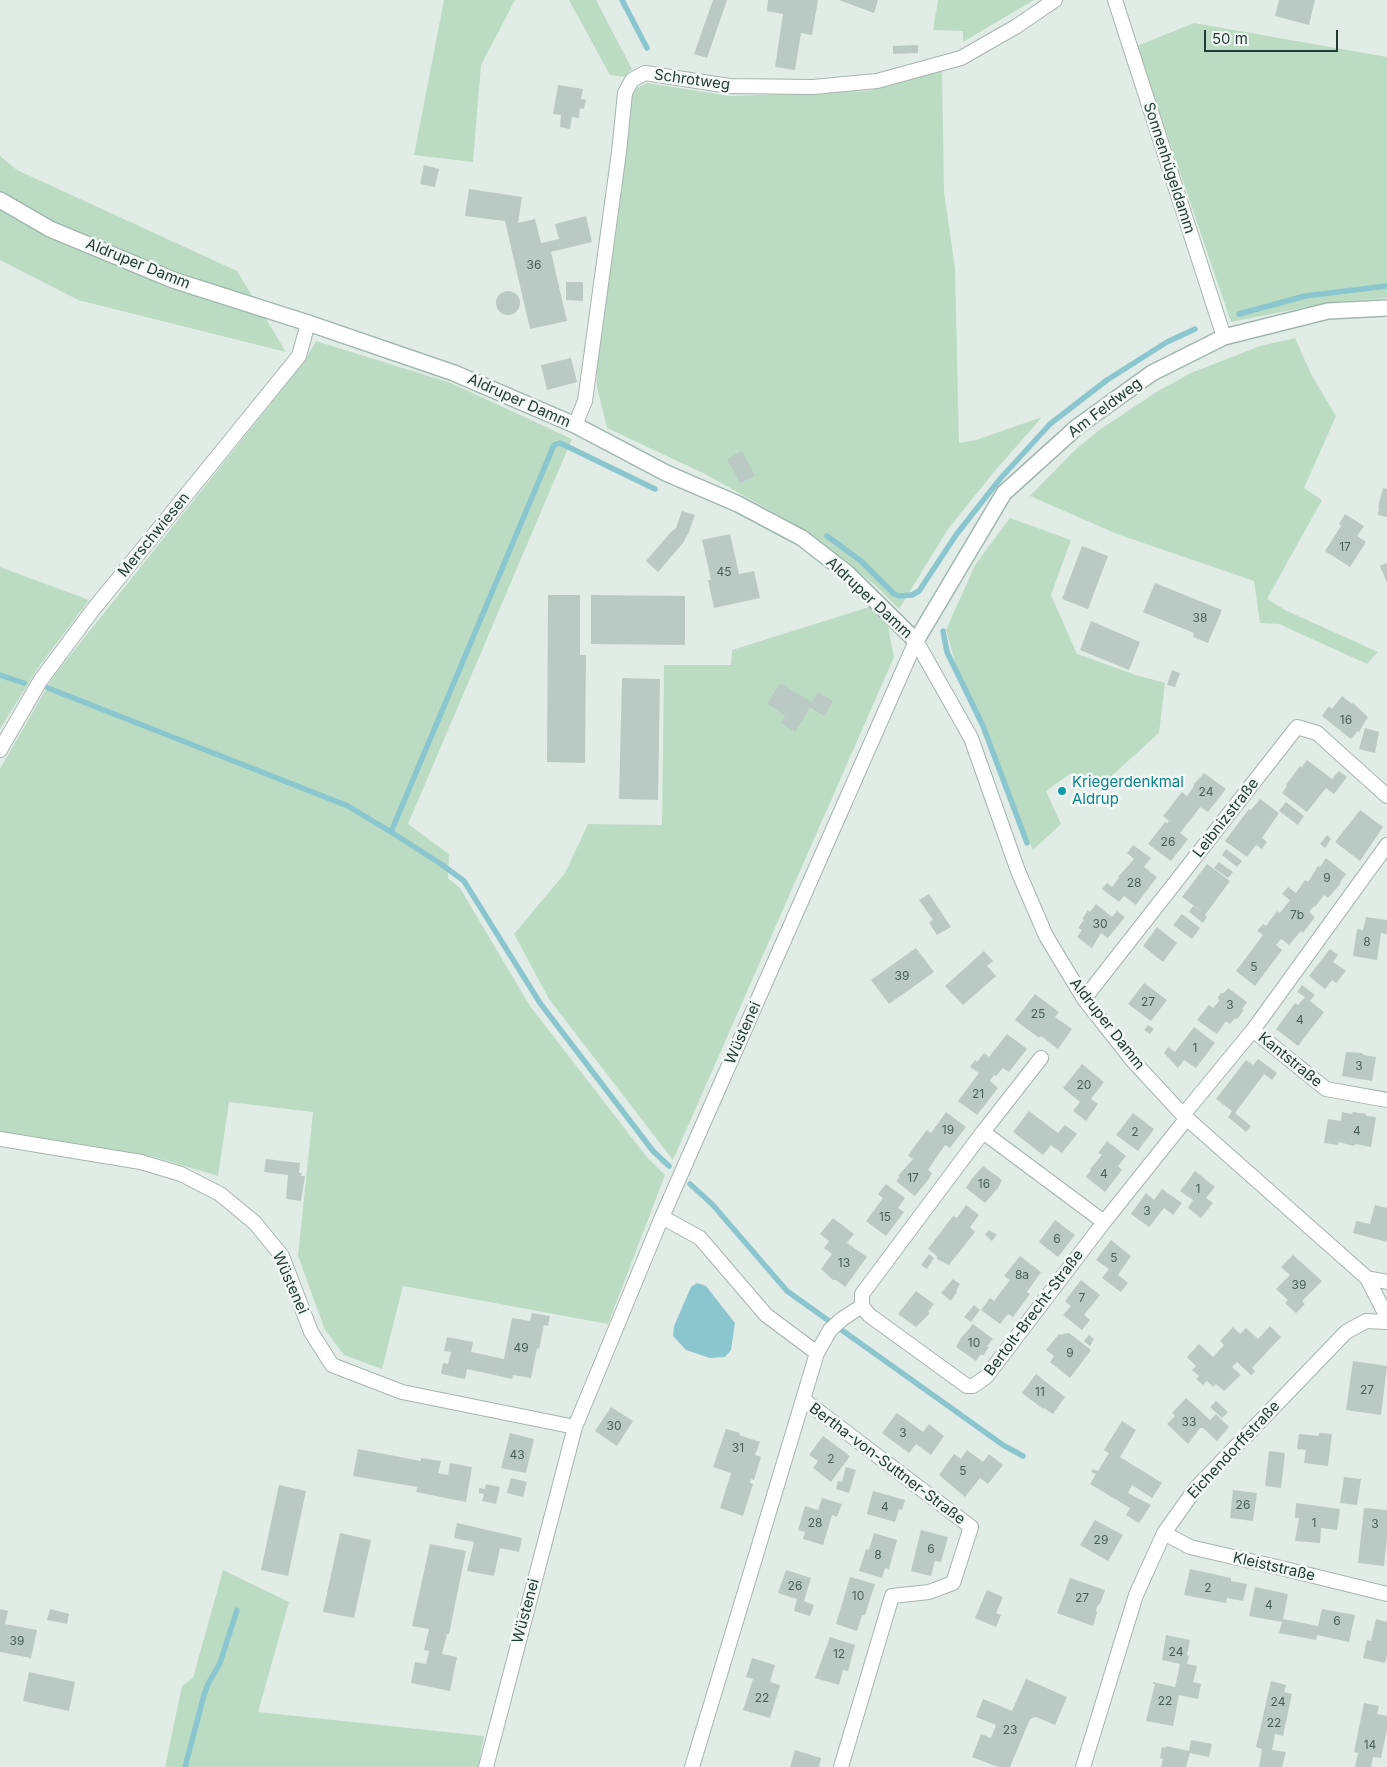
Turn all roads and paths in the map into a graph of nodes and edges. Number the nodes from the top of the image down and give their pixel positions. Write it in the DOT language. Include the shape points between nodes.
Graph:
graph roads {
  1 [pos="1055,0"];
  2 [pos="1115,0"];
  3 [pos="0,200"];
  4 [pos="1387,308"];
  5 [pos="308,323"];
  6 [pos="1224,337"];
  7 [pos="575,425"];
  8 [pos="916,641"];
  9 [pos="0,750"];
  10 [pos="1387,796"];
  11 [pos="1387,845"];
  12 [pos="1084,999"];
  13 [pos="1253,1030"];
  14 [pos="1041,1058"];
  15 [pos="1387,1100"];
  16 [pos="1185,1116"];
  17 [pos="983,1132"];
  18 [pos="0,1139"];
  19 [pos="662,1217"];
  20 [pos="1104,1222"];
  21 [pos="1367,1278"];
  22 [pos="1387,1282"];
  23 [pos="862,1306"];
  24 [pos="1387,1317"];
  25 [pos="1387,1322"];
  26 [pos="817,1353"];
  27 [pos="804,1400"];
  28 [pos="575,1427"];
  29 [pos="1164,1533"];
  30 [pos="1387,1594"];
  31 [pos="486,1767"];
  32 [pos="692,1767"];
  33 [pos="841,1767"];
  34 [pos="1083,1767"];
  1 -- 7 [label="street, Schrotweg" via="961,58 877,81 812,87 729,86 645,73 632,80 625,93 585,401"];
  2 -- 6 [label="street, Sonnenhügeldamm"];
  3 -- 5 [label="street, Aldruper Damm" via="50,229 173,280"];
  4 -- 6 [label="street, Am Feldweg" via="1328,310"];
  5 -- 7 [label="street, Aldruper Damm" via="454,373"];
  5 -- 9 [label="street, Merschwiesen" via="299,356 92,611 40,681"];
  6 -- 8 [label="street, Am Feldweg" via="1152,373 1077,427 1004,493"];
  7 -- 8 [label="street, Aldruper Damm" via="802,538 847,573"];
  8 -- 12 [label="street, Aldruper Damm" via="971,738 1018,871 1042,928"];
  8 -- 19 [label="street, Wüstenei"];
  10 -- 12 [label="street, Leibnizstraße" via="1317,733 1297,726"];
  11 -- 13 [label="street"];
  12 -- 16 [label="street, Aldruper Damm" via="1133,1061"];
  13 -- 15 [label="street, Kantstraße" via="1326,1089"];
  13 -- 16 [label="street"];
  14 -- 17 [label="street"];
  16 -- 20 [label="street, Bertolt-Brecht-Straße"];
  16 -- 21 [label="street, Aldruper Damm"];
  17 -- 20 [label="street"];
  17 -- 23 [label="street" via="862,1294"];
  18 -- 28 [label="street, Wüstenei" via="141,1162 180,1174 220,1194 255,1223 282,1256 311,1332 332,1365 402,1392"];
  19 -- 26 [label="street" via="700,1238 766,1315"];
  19 -- 28 [label="street, Wüstenei"];
  20 -- 23 [label="street, Bertolt-Brecht-Straße" via="986,1377 973,1386 967,1386 869,1315"];
  21 -- 22 [label="street"];
  21 -- 24 [label="street, Aldruper Damm"];
  23 -- 26 [label="street, Bertha-von-Suttner-Straße" via="830,1330"];
  25 -- 29 [label="street, Eichendorffstraße" via="1366,1321 1346,1332 1196,1488"];
  26 -- 27 [label="street, Bertha-von-Suttner-Straße"];
  27 -- 32 [label="street, Bertha-von-Suttner-Straße"];
  27 -- 33 [label="street, Bertha-von-Suttner-Straße" via="971,1527 953,1583 929,1592 892,1596"];
  28 -- 31 [label="street, Wüstenei"];
  29 -- 30 [label="street, Kleiststraße" via="1190,1547"];
  29 -- 34 [label="street, Eichendorffstraße" via="1136,1596"];
}
